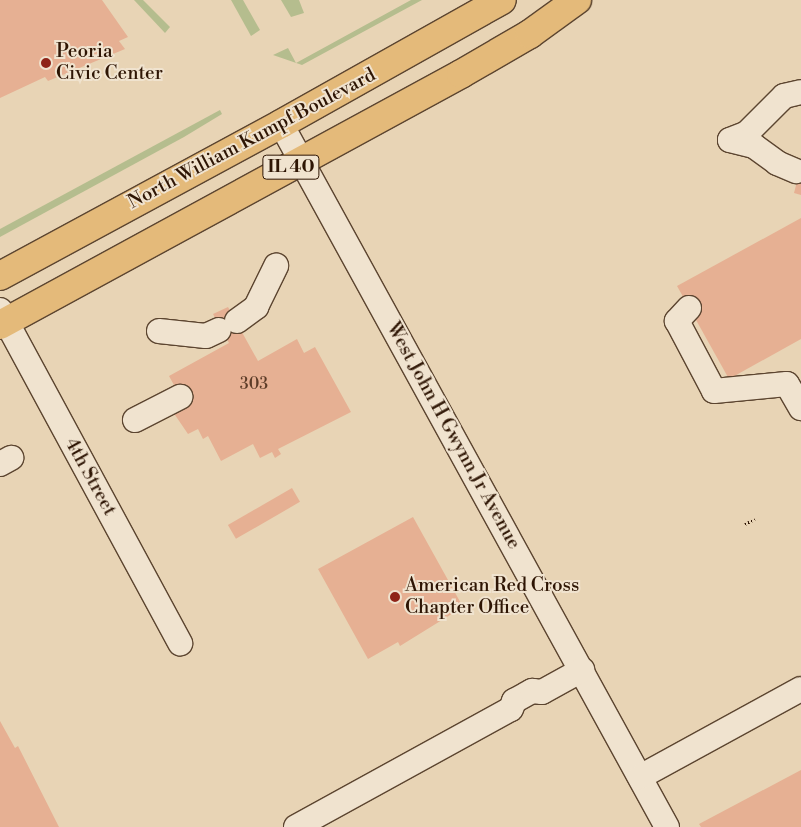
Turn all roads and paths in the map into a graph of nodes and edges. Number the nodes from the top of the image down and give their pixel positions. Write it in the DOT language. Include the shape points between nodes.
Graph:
graph roads {
  1 [pos="485,0"];
  2 [pos="502,0"];
  3 [pos="577,0"];
  4 [pos="586,0"];
  5 [pos="376,72"];
  6 [pos="461,74"];
  7 [pos="801,92"];
  8 [pos="281,124"];
  9 [pos="302,161"];
  10 [pos="796,171"];
  11 [pos="276,266"];
  12 [pos="0,276"];
  13 [pos="689,308"];
  14 [pos="2,319"];
  15 [pos="159,331"];
  16 [pos="180,397"];
  17 [pos="801,408"];
  18 [pos="135,420"];
  19 [pos="754,519"];
  20 [pos="745,524"];
  21 [pos="180,643"];
  22 [pos="582,670"];
  23 [pos="801,689"];
  24 [pos="640,777"];
  25 [pos="296,827"];
  26 [pos="667,827"];
  1 -- 5 [label="main road"];
  2 -- 5 [label="main road, North William Kumpf Boulevard / IL 40"];
  3 -- 6 [label="main road, IL 40" via="530,34"];
  4 -- 6 [label="main road" via="530,38"];
  5 -- 8 [label="main road, North William Kumpf Boulevard / IL 40"];
  6 -- 9 [label="main road, IL 40"];
  7 -- 10 [label="street" via="784,96 747,133 730,140 754,146 777,163"];
  8 -- 9 [label="street, West John H Gwynn Jr Avenue"];
  8 -- 12 [label="main road, North William Kumpf Boulevard / IL 40"];
  9 -- 14 [label="main road, IL 40"];
  9 -- 22 [label="street, West John H Gwynn Jr Avenue"];
  11 -- 15 [label="street" via="256,307 228,326 206,336"];
  13 -- 17 [label="street" via="677,321 714,391 788,384"];
  14 -- 21 [label="street, 4th Street"];
  16 -- 18 [label="street"];
  19 -- 20 [label="path"];
  22 -- 24 [label="street, West John H Gwynn Jr Avenue"];
  22 -- 25 [label="street" via="542,692 538,702 520,712 510,709"];
  23 -- 24 [label="street"];
  24 -- 26 [label="street, West John H Gwynn Jr Avenue"];
}
